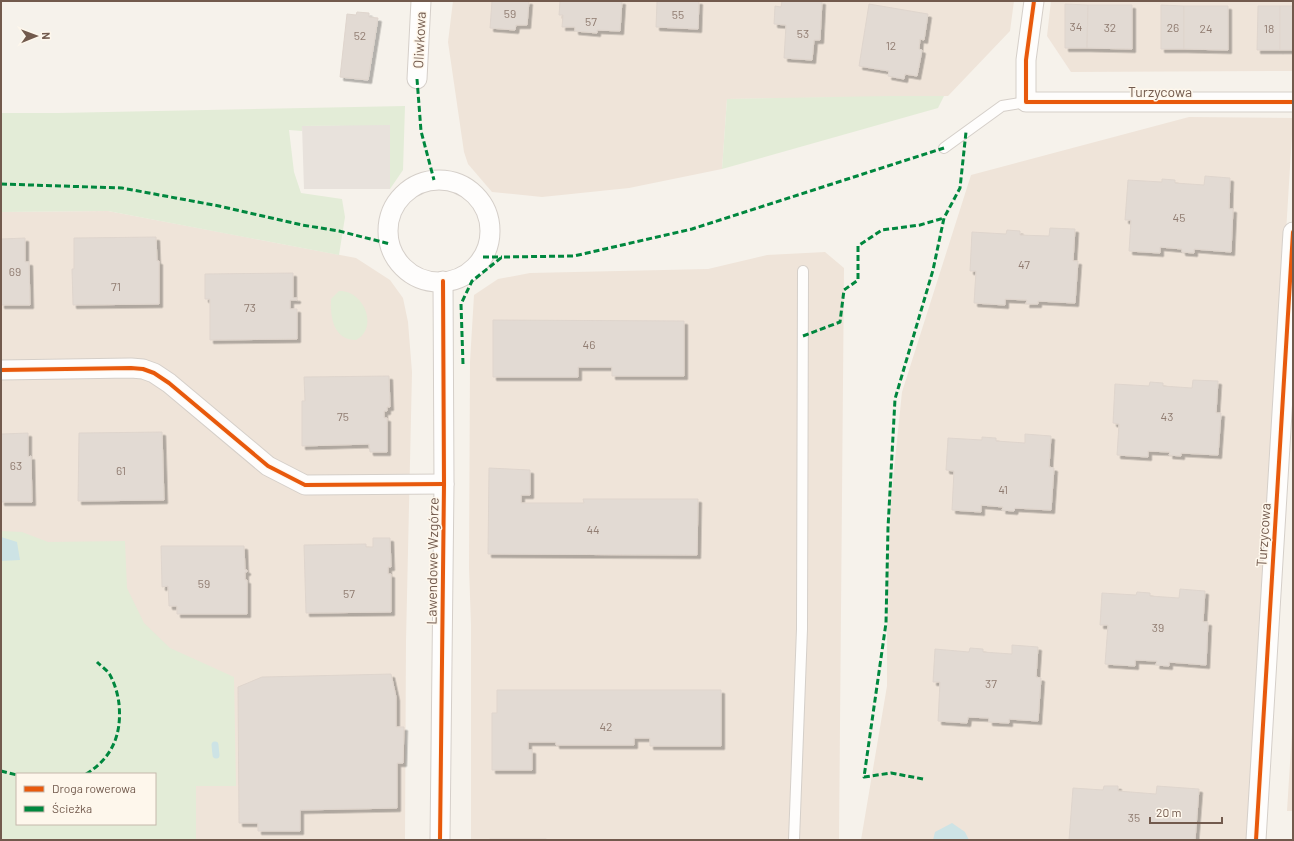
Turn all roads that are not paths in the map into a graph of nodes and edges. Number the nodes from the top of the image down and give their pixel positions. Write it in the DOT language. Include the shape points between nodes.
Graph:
graph roads {
  1 [pos="422,1"];
  2 [pos="1034,1"];
  3 [pos="417,79"];
  4 [pos="1026,102"];
  5 [pos="1293,102"];
  6 [pos="944,148"];
  7 [pos="1293,232"];
  8 [pos="803,271"];
  9 [pos="443,282"];
  10 [pos="1,370"];
  11 [pos="444,484"];
  12 [pos="440,840"];
  13 [pos="794,840"];
  14 [pos="1256,840"];
  1 -- 3 [label="street, Oliwkowa"];
  2 -- 4 [label="street" via="1026,60"];
  4 -- 5 [label="street, Turzycowa"];
  4 -- 6 [label="lane" via="1002,106"];
  7 -- 14 [label="street, Turzycowa"];
  8 -- 13 [label="lane" via="802,636"];
  9 -- 9 [label="street" via="459,278 472,270 483,257 489,242 490,226 486,210 474,193 450,180 434,180 417,184 403,195 393,209 388,226 390,244 397,260 409,272 425,280"];
  9 -- 11 [label="street, Lawendowe Wzgórze"];
  10 -- 11 [label="street" via="143,369 169,383 268,466 305,485"];
  11 -- 12 [label="street, Lawendowe Wzgórze"];
}
